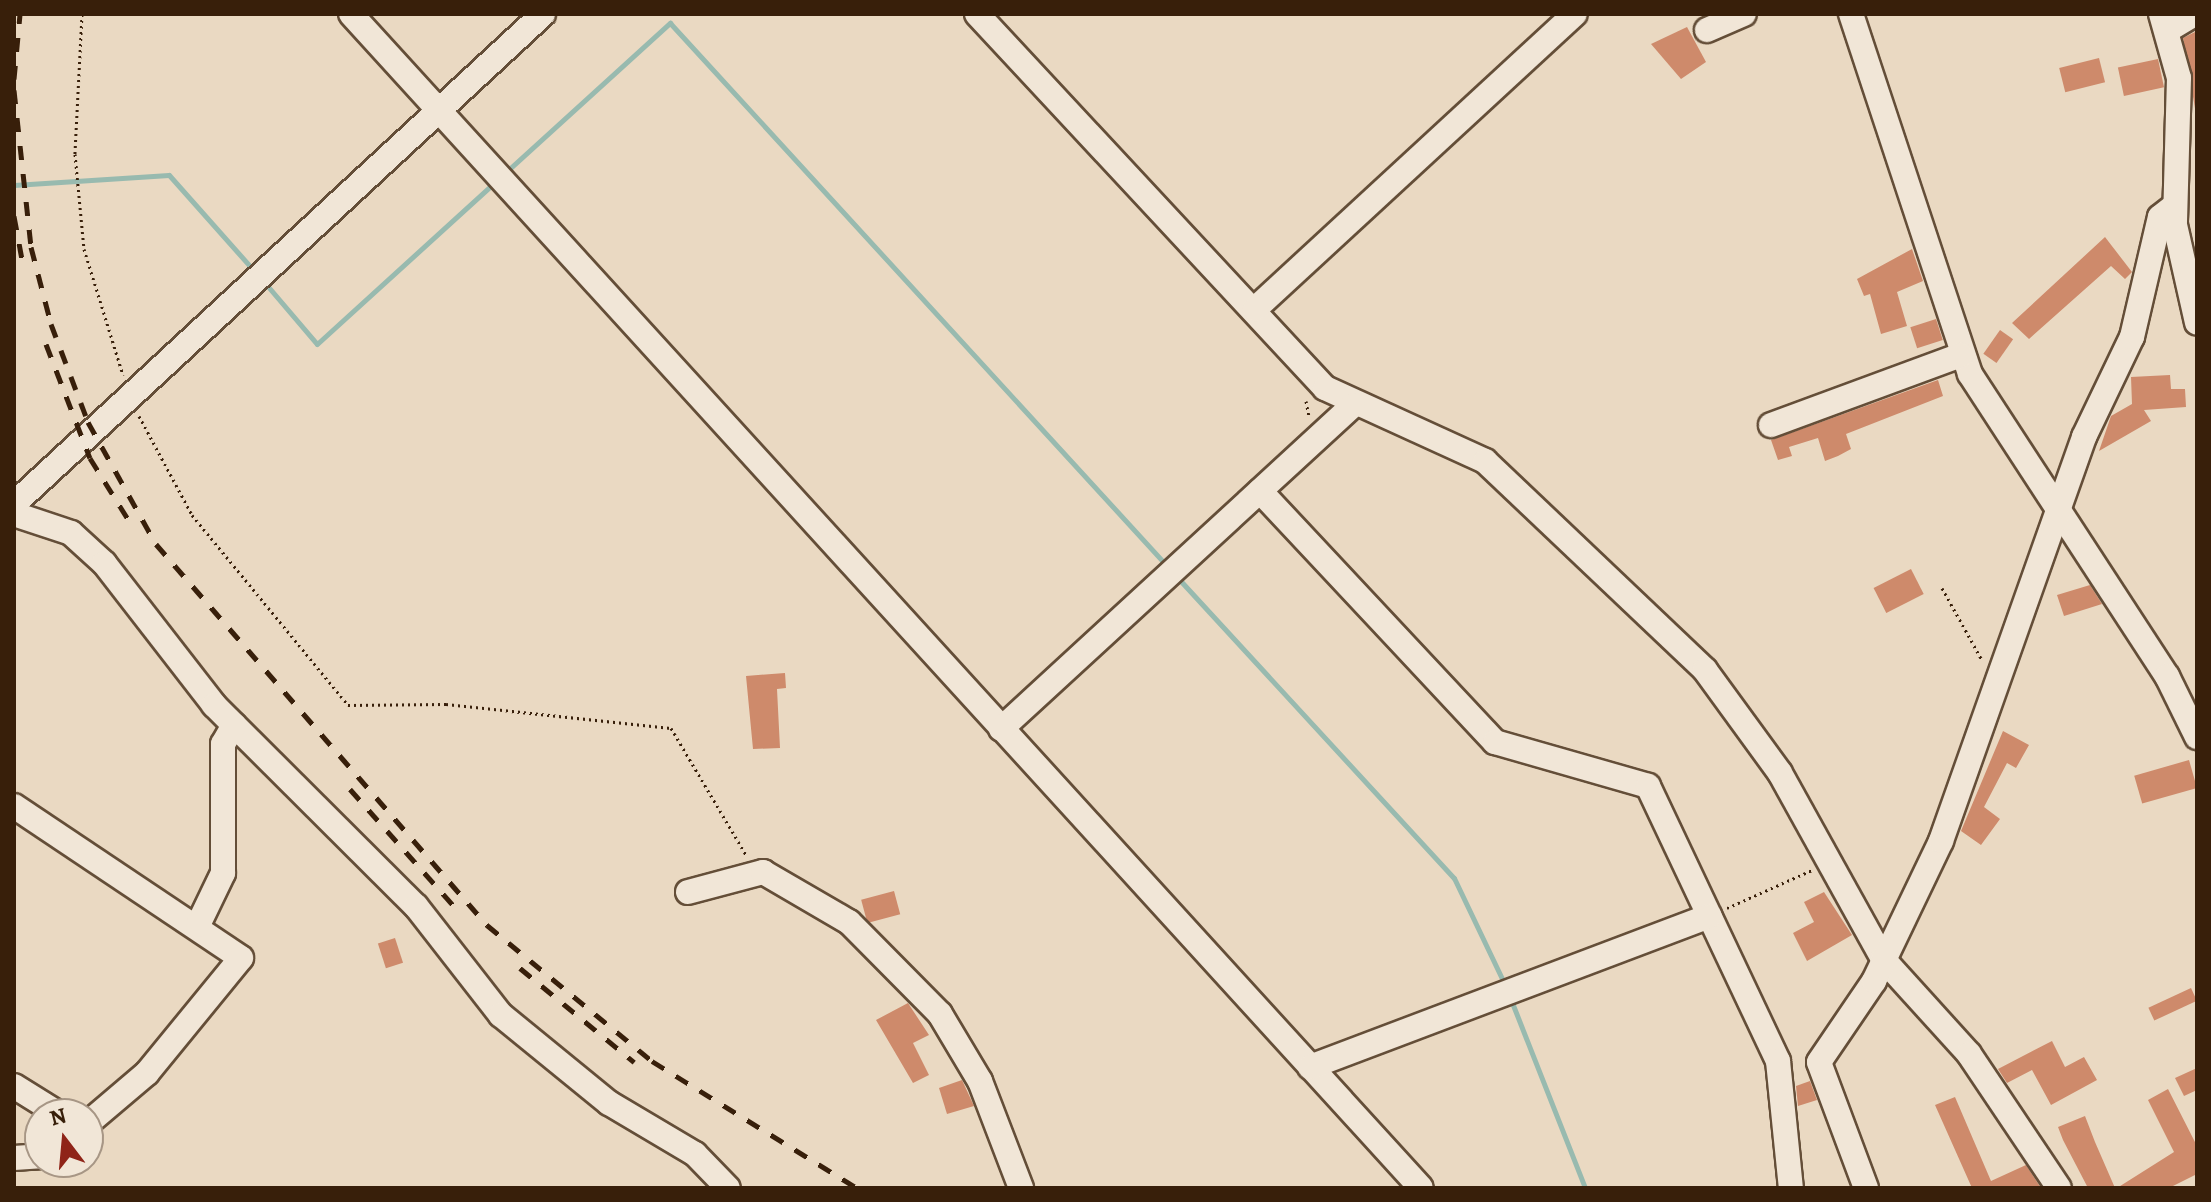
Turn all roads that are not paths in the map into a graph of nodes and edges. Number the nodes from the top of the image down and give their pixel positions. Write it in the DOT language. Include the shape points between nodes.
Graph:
graph roads {
  1 [pos="351,14"];
  2 [pos="543,14"];
  3 [pos="977,14"];
  4 [pos="1575,14"];
  5 [pos="1744,14"];
  6 [pos="1851,14"];
  7 [pos="2195,14"];
  8 [pos="2164,22"];
  9 [pos="1707,30"];
  10 [pos="436,114"];
  11 [pos="2197,143"];
  12 [pos="2176,156"];
  13 [pos="2174,206"];
  14 [pos="1255,309"];
  15 [pos="2197,323"];
  16 [pos="1961,355"];
  17 [pos="1353,405"];
  18 [pos="1771,425"];
  19 [pos="1260,491"];
  20 [pos="14,504"];
  21 [pos="2060,507"];
  22 [pos="14,514"];
  23 [pos="234,725"];
  24 [pos="1001,729"];
  25 [pos="2197,737"];
  26 [pos="14,806"];
  27 [pos="688,892"];
  28 [pos="1709,916"];
  29 [pos="198,925"];
  30 [pos="1884,961"];
  31 [pos="1780,1066"];
  32 [pos="1310,1067"];
  33 [pos="1819,1069"];
  34 [pos="14,1086"];
  35 [pos="33,1098"];
  36 [pos="104,1109"];
  37 [pos="728,1188"];
  38 [pos="1021,1188"];
  39 [pos="1421,1188"];
  40 [pos="1791,1188"];
  41 [pos="1866,1188"];
  42 [pos="2059,1188"];
  1 -- 10 [label="street"];
  2 -- 10 [label="street"];
  3 -- 14 [label="street"];
  4 -- 14 [label="street"];
  5 -- 9 [label="street"];
  6 -- 16 [label="street"];
  7 -- 8 [label="street"];
  8 -- 12 [label="street" via="2182,107"];
  10 -- 20 [label="street"];
  10 -- 24 [label="street"];
  11 -- 12 [label="street"];
  12 -- 13 [label="street"];
  13 -- 15 [label="street"];
  13 -- 21 [label="street" via="2160,217 2132,337"];
  14 -- 17 [label="street" via="1311,375"];
  16 -- 18 [label="street"];
  16 -- 21 [label="street" via="1978,392"];
  17 -- 19 [label="street"];
  17 -- 30 [label="street" via="1446,437 1529,499 1733,703 1832,861"];
  19 -- 24 [label="street"];
  19 -- 28 [label="street" via="1490,738 1648,786"];
  21 -- 25 [label="street" via="2167,676"];
  21 -- 30 [label="street" via="1941,841"];
  22 -- 23 [label="street" via="85,544"];
  23 -- 29 [label="street" via="223,744 223,873"];
  23 -- 37 [label="street" via="416,906 501,1015 609,1103 695,1154"];
  24 -- 32 [label="street"];
  26 -- 29 [label="street"];
  27 -- 38 [label="street" via="756,871 849,922 924,992 980,1081"];
  28 -- 31 [label="street"];
  28 -- 32 [label="street"];
  29 -- 36 [label="street" via="235,949 240,966 196,1007 147,1073"];
  30 -- 33 [label="street" via="1825,1048"];
  30 -- 42 [label="street" via="1969,1054"];
  31 -- 33 [label="street"];
  31 -- 40 [label="street"];
  32 -- 39 [label="street"];
  33 -- 41 [label="street"];
  34 -- 35 [label="street"];
}
